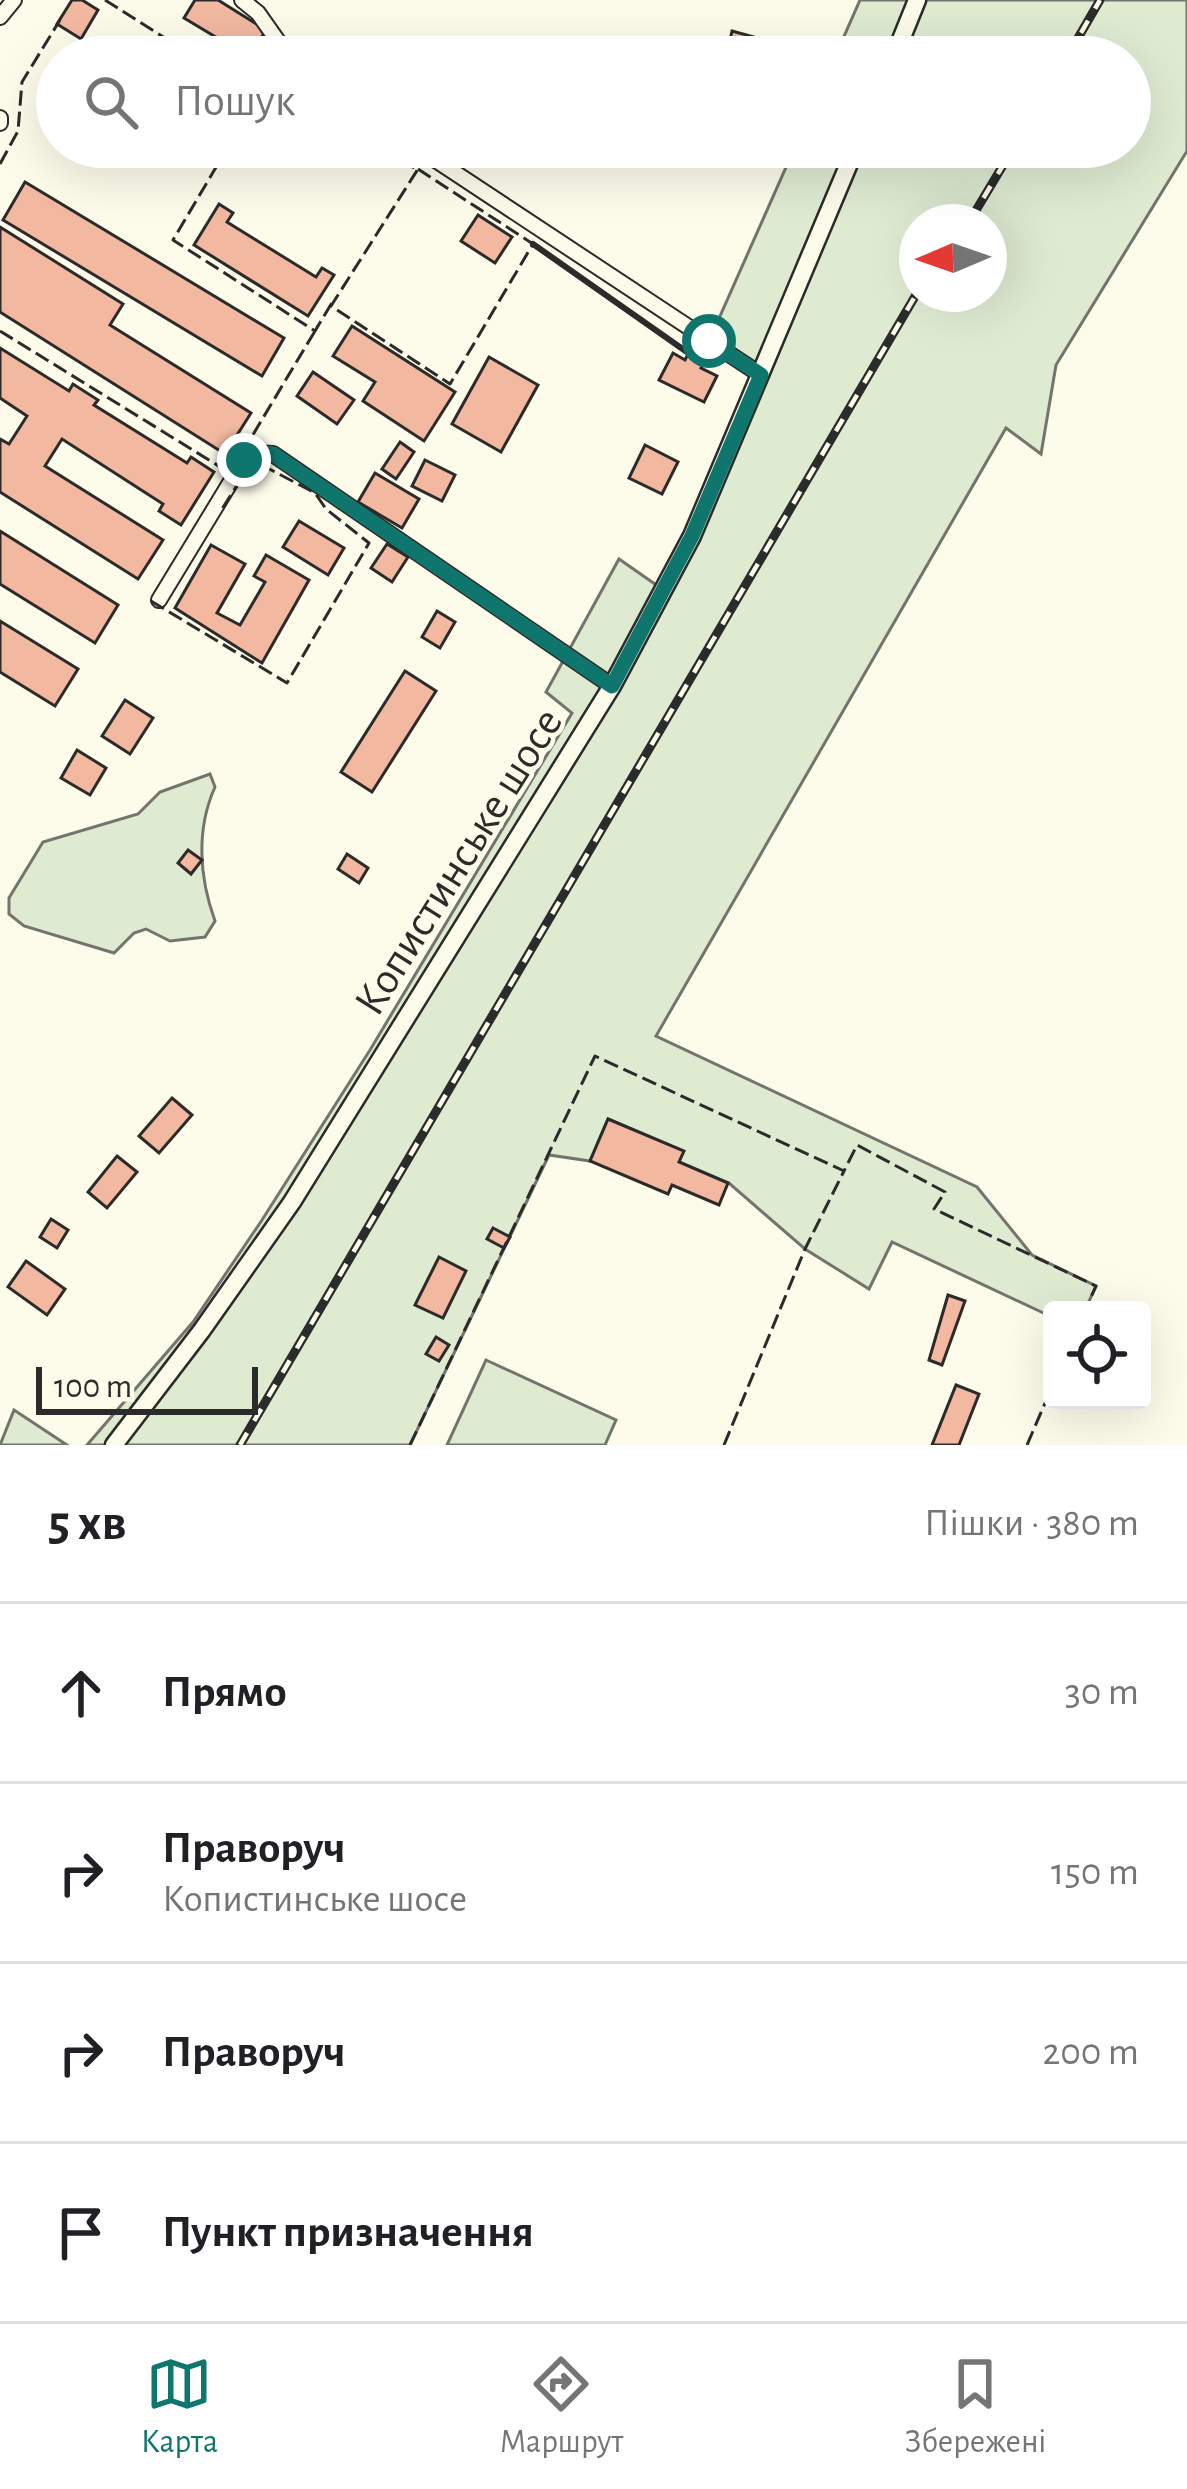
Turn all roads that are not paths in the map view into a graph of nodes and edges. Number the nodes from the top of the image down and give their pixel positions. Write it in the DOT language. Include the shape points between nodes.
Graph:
graph roads {
  1 [pos="14,0"];
  2 [pos="242,0"];
  3 [pos="917,0"];
  4 [pos="0,17"];
  5 [pos="274,36"];
  6 [pos="902,36"];
  7 [pos="448,168"];
  8 [pos="847,168"];
  9 [pos="761,375"];
  10 [pos="159,600"];
  11 [pos="612,686"];
  12 [pos="114,1445"];
  1 -- 4 [label="street"];
  2 -- 5 [label="street"];
  3 -- 6 [label="street"];
  7 -- 9 [label="street"];
  8 -- 9 [label="street, Копистинське шосе"];
  9 -- 11 [label="street, Копистинське шосе" via="692,536"];
  10 -- 11 [label="street" via="244,460 273,454"];
  11 -- 12 [label="street, Копистинське шосе" via="292,1202"];
}
